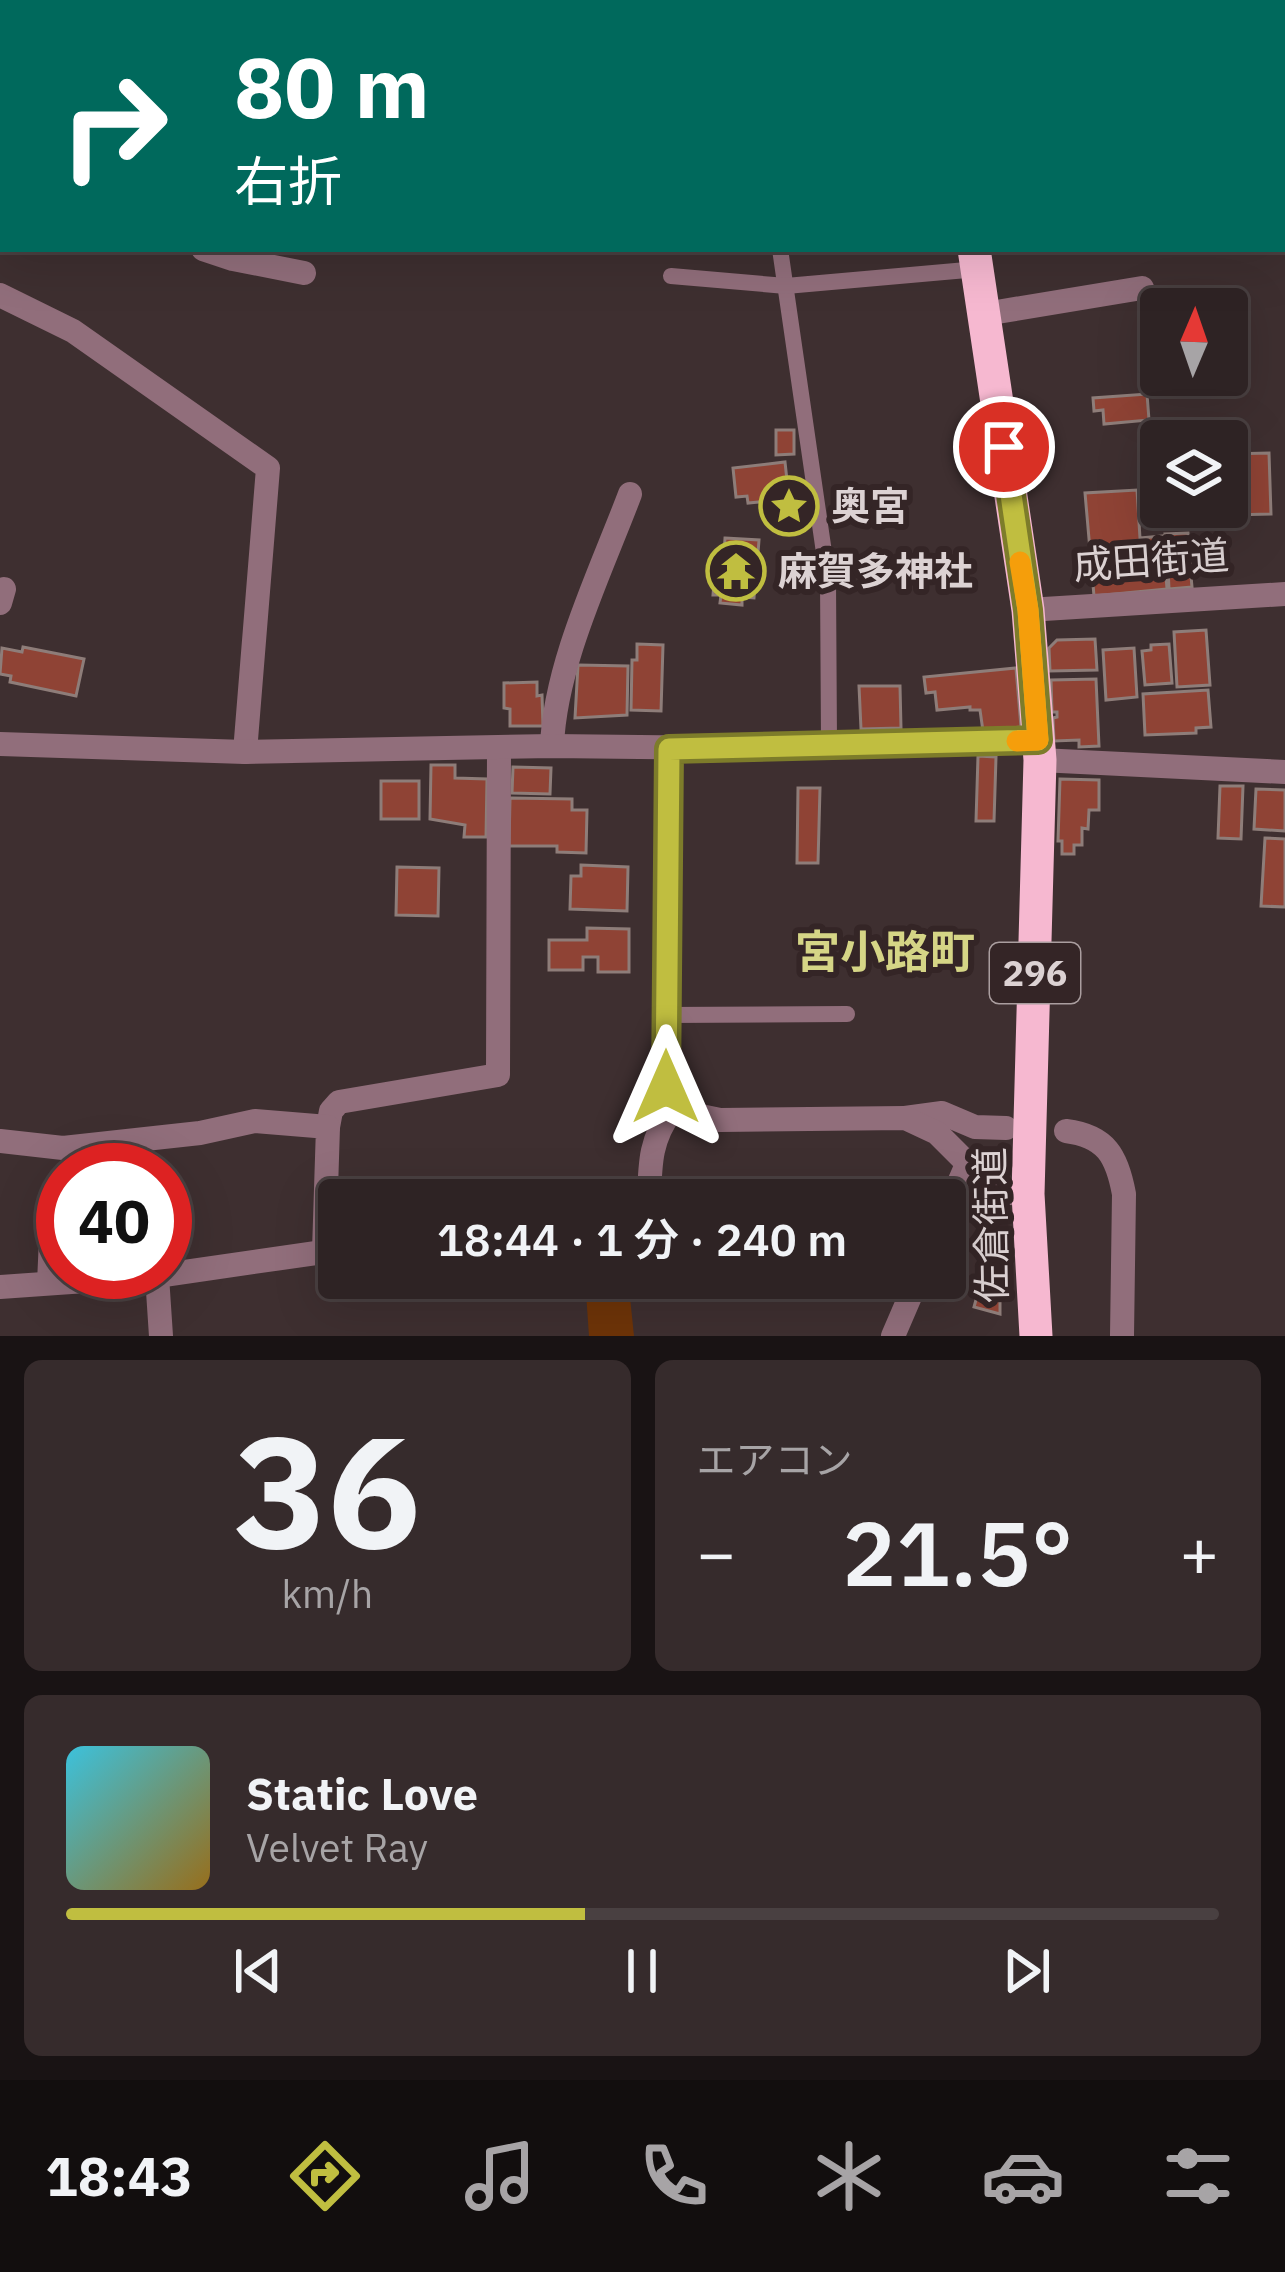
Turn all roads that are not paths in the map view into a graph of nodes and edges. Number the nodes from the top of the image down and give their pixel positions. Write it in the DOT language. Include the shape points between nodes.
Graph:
graph roads {
  1 [pos="212,252"];
  2 [pos="780,252"];
  3 [pos="976,259"];
  4 [pos="304,273"];
  5 [pos="671,276"];
  6 [pos="786,286"];
  7 [pos="1140,288"];
  8 [pos="0,295"];
  9 [pos="985,314"];
  10 [pos="630,494"];
  11 [pos="1285,594"];
  12 [pos="1028,610"];
  13 [pos="829,742"];
  14 [pos="0,744"];
  15 [pos="552,746"];
  16 [pos="499,749"];
  17 [pos="669,749"];
  18 [pos="1039,750"];
  19 [pos="245,752"];
  20 [pos="1285,772"];
  21 [pos="847,1015"];
  22 [pos="666,1016"];
  23 [pos="671,1110"];
  24 [pos="905,1118"];
  25 [pos="328,1126"];
  26 [pos="1006,1128"];
  27 [pos="1066,1131"];
  28 [pos="0,1141"];
  29 [pos="968,1162"];
  30 [pos="330,1179"];
  31 [pos="649,1179"];
  32 [pos="961,1179"];
  33 [pos="1028,1194"];
  34 [pos="318,1252"];
  35 [pos="192,1271"];
  36 [pos="36,1284"];
  37 [pos="0,1287"];
  38 [pos="159,1299"];
  39 [pos="909,1299"];
  40 [pos="161,1336"];
  41 [pos="893,1336"];
  42 [pos="1036,1336"];
  43 [pos="1122,1336"];
  1 -- 4 [label="street"];
  2 -- 6 [label="lane"];
  3 -- 6 [label="lane"];
  3 -- 9 [label="highway, 成田街道 / 296"];
  5 -- 6 [label="lane"];
  6 -- 13 [label="lane" via="828,580"];
  7 -- 9 [label="street"];
  8 -- 19 [label="street" via="92,344 268,468"];
  9 -- 12 [label="highway, 成田街道 / 296"];
  10 -- 15 [label="street" via="580,628"];
  11 -- 12 [label="street, 成田街道"];
  12 -- 18 [label="highway, 佐倉街道 / 296"];
  13 -- 17 [label="street"];
  13 -- 18 [label="street"];
  14 -- 19 [label="street"];
  15 -- 16 [label="street"];
  15 -- 17 [label="street"];
  16 -- 19 [label="street"];
  16 -- 25 [label="street" via="498,1075 339,1102"];
  17 -- 22 [label="street"];
  18 -- 20 [label="street"];
  18 -- 33 [label="highway, 佐倉街道 / 296"];
  21 -- 22 [label="lane"];
  22 -- 23 [label="street"];
  23 -- 24 [label="street" via="720,1120"];
  23 -- 31 [label="street" via="650,1150"];
  24 -- 26 [label="street" via="942,1113 975,1127"];
  24 -- 29 [label="street" via="937,1133"];
  25 -- 28 [label="street" via="255,1121 63,1148"];
  25 -- 30 [label="street"];
  27 -- 43 [label="street" via="1088,1134 1120,1172"];
  29 -- 32 [label="street"];
  29 -- 33 [label="street" via="996,1192"];
  33 -- 42 [label="highway, 佐倉街道 / 296"];
  34 -- 35 [label="street"];
  36 -- 37 [label="street"];
  38 -- 40 [label="street"];
  39 -- 41 [label="street"];
}
